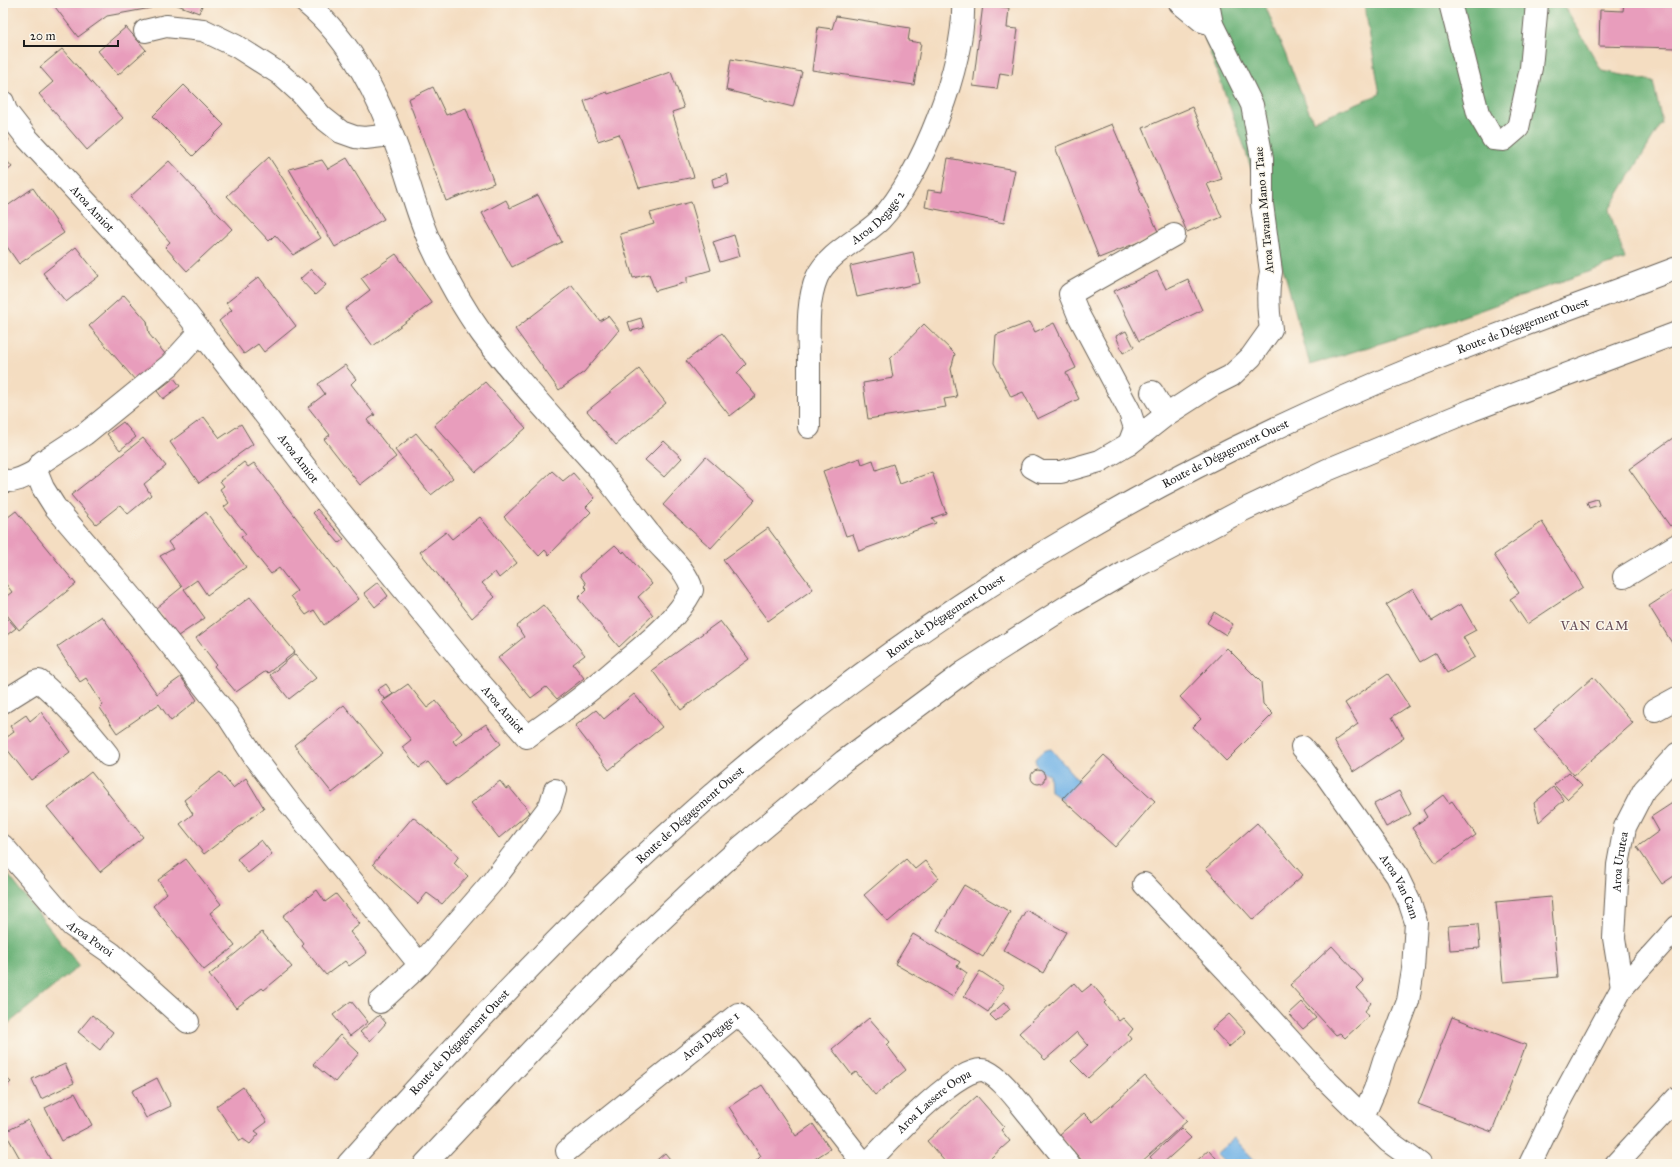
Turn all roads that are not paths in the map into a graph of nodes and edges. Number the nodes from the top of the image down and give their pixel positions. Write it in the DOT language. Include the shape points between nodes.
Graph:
graph roads {
  1 [pos="306,3"];
  2 [pos="963,3"];
  3 [pos="1180,3"];
  4 [pos="1450,3"];
  5 [pos="1537,3"];
  6 [pos="1210,13"];
  7 [pos="145,31"];
  8 [pos="3,102"];
  9 [pos="391,134"];
  10 [pos="1174,236"];
  11 [pos="1677,268"];
  12 [pos="200,332"];
  13 [pos="1677,333"];
  14 [pos="1152,392"];
  15 [pos="1166,415"];
  16 [pos="809,427"];
  17 [pos="1129,444"];
  18 [pos="1032,467"];
  19 [pos="36,471"];
  20 [pos="3,480"];
  21 [pos="1677,545"];
  22 [pos="1624,578"];
  23 [pos="1677,698"];
  24 [pos="3,702"];
  25 [pos="1656,710"];
  26 [pos="1302,747"];
  27 [pos="1677,754"];
  28 [pos="108,756"];
  29 [pos="555,790"];
  30 [pos="3,846"];
  31 [pos="1144,884"];
  32 [pos="1677,927"];
  33 [pos="420,965"];
  34 [pos="1622,988"];
  35 [pos="380,1002"];
  36 [pos="188,1022"];
  37 [pos="1677,1098"];
  38 [pos="1363,1117"];
  39 [pos="568,1150"];
  40 [pos="348,1164"];
  41 [pos="425,1164"];
  42 [pos="866,1164"];
  43 [pos="1070,1164"];
  44 [pos="1420,1164"];
  45 [pos="1530,1164"];
  46 [pos="1616,1164"];
  1 -- 9 [label="main road, Aroa Amiot" via="327,22 355,60 381,107"];
  2 -- 16 [label="main road, Aroa Degage 2" via="964,16 958,55 947,91 926,145 906,186 880,220 831,259 818,275 811,294"];
  3 -- 6 [label="main road" via="1202,20"];
  4 -- 5 [label="main road" via="1478,113 1493,139 1504,140 1518,128 1531,68"];
  6 -- 15 [label="main road, Aroa Tavana Mano a Taae" via="1252,105 1262,158 1262,204 1271,272 1271,329 1250,357 1230,376"];
  7 -- 9 [label="main road" via="166,26 204,30 236,46 280,74 322,117 341,132 365,138"];
  8 -- 12 [label="main road, Aroa Amiot" via="6,111 27,138 151,272"];
  9 -- 12 [label="main road, Aroa Amiot" via="428,236 447,276 482,333 550,416 599,470 690,583 692,590 684,605 665,627 570,708 526,737 333,502"];
  10 -- 17 [label="main road" via="1070,294 1129,410 1135,428"];
  11 -- 40 [label="main road, Route de Dégagement Ouest" via="1425,364 1275,429 1142,496 1080,531 946,615 807,716 648,852 506,993"];
  12 -- 19 [label="main road" via="170,365 85,434 42,462"];
  13 -- 41 [label="main road" via="1465,412 1327,470 1241,511 1128,571 970,668 844,761 746,842 691,892 532,1050"];
  14 -- 15 [label="main road"];
  15 -- 17 [label="main road, Aroa Tavana Mano a Taae"];
  17 -- 18 [label="main road, Aroa Tavana Mano a Taae" via="1100,461 1061,472 1041,472"];
  19 -- 20 [label="main road" via="24,478 8,482"];
  19 -- 33 [label="main road" via="55,507 227,715 290,804"];
  21 -- 22 [label="main road"];
  23 -- 25 [label="main road"];
  24 -- 28 [label="main road" via="39,680 85,726"];
  26 -- 38 [label="main road, Aroa Van Cam" via="1323,771 1397,876 1416,922 1408,1001"];
  27 -- 34 [label="main road, Aroa Urutea" via="1644,790 1626,827 1618,865 1614,938"];
  29 -- 33 [label="main road" via="550,806 502,870"];
  30 -- 36 [label="main road, Aroa Poroi" via="72,926 111,953"];
  31 -- 38 [label="main road"];
  32 -- 34 [label="main road"];
  33 -- 35 [label="main road"];
  34 -- 45 [label="main road" via="1559,1104"];
  37 -- 46 [label="main road"];
  38 -- 44 [label="main road" via="1393,1145"];
  39 -- 42 [label="main road, Aroā Degage 1" via="738,1014 788,1067"];
  42 -- 43 [label="main road, Aroa Lassere Oopa" via="944,1088 976,1070 986,1071 1006,1086"];
}
